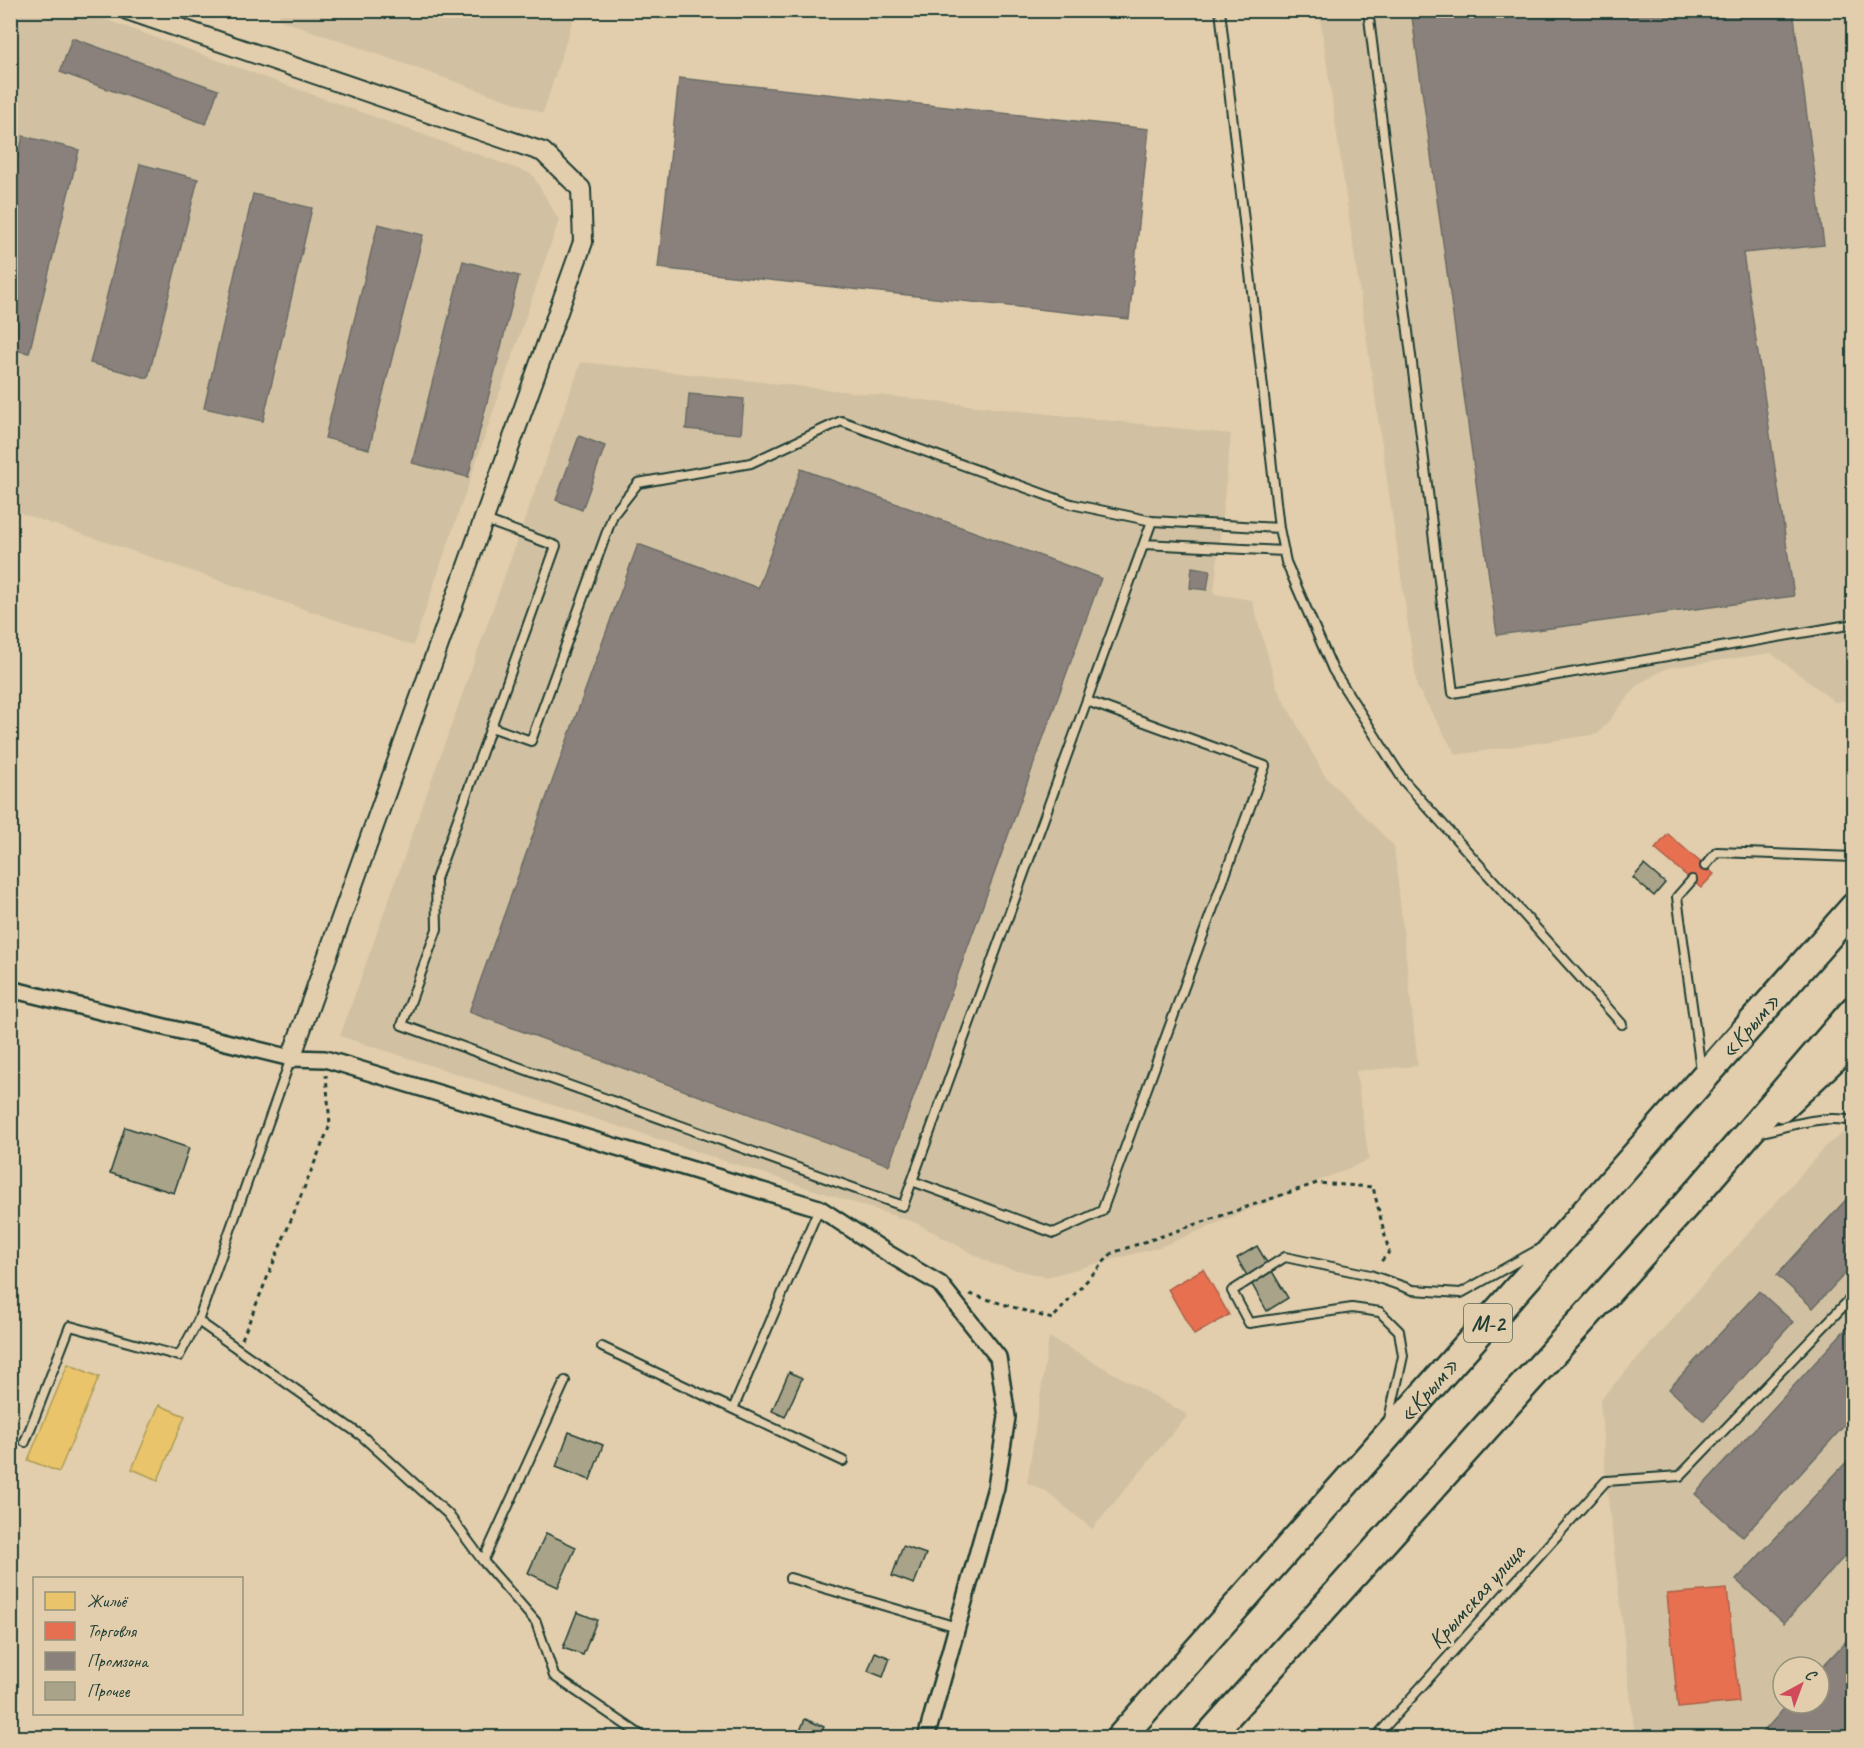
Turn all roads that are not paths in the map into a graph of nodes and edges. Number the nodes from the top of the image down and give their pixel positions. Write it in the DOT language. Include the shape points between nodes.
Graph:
graph roads {
  1 [pos="127,10"];
  2 [pos="1220,10"];
  3 [pos="1368,10"];
  4 [pos="483,520"];
  5 [pos="1152,521"];
  6 [pos="1279,528"];
  7 [pos="1144,544"];
  8 [pos="1284,550"];
  9 [pos="1854,624"];
  10 [pos="1087,701"];
  11 [pos="491,727"];
  12 [pos="1854,857"];
  13 [pos="1705,866"];
  14 [pos="1692,880"];
  15 [pos="1854,907"];
  16 [pos="10,989"];
  17 [pos="1854,1010"];
  18 [pos="1622,1024"];
  19 [pos="1854,1043"];
  20 [pos="291,1058"];
  21 [pos="1703,1079"];
  22 [pos="1854,1122"];
  23 [pos="1757,1134"];
  24 [pos="912,1181"];
  25 [pos="1701,1188"];
  26 [pos="819,1208"];
  27 [pos="1566,1234"];
  28 [pos="1854,1295"];
  29 [pos="198,1321"];
  30 [pos="602,1347"];
  31 [pos="565,1381"];
  32 [pos="733,1409"];
  33 [pos="1385,1438"];
  34 [pos="25,1442"];
  35 [pos="843,1461"];
  36 [pos="483,1561"];
  37 [pos="790,1578"];
  38 [pos="957,1628"];
  39 [pos="645,1737"];
  40 [pos="926,1737"];
  41 [pos="1120,1737"];
  42 [pos="1207,1737"];
  43 [pos="1375,1737"];
  1 -- 4 [label="street" via="543,152 581,189 583,242"];
  2 -- 6 [label="lane"];
  3 -- 9 [label="lane" via="1453,693"];
  4 -- 11 [label="lane" via="556,546"];
  4 -- 20 [label="street"];
  5 -- 6 [label="lane"];
  5 -- 7 [label="lane"];
  5 -- 11 [label="lane" via="1071,504 842,421 751,463 638,483 613,515 531,741"];
  6 -- 8 [label="lane"];
  7 -- 8 [label="lane"];
  7 -- 10 [label="lane"];
  8 -- 18 [label="lane" via="1333,670 1404,781"];
  10 -- 24 [label="lane"];
  10 -- 24 [label="lane" via="1264,766 1102,1211 1054,1233"];
  11 -- 24 [label="lane" via="436,879 437,929 402,1025 903,1206"];
  12 -- 13 [label="lane" via="1717,852"];
  14 -- 21 [label="lane" via="1677,897"];
  15 -- 21 [label="highway, «Крым» / М-2"];
  16 -- 20 [label="street"];
  17 -- 25 [label="highway"];
  19 -- 23 [label="main road"];
  20 -- 26 [label="street" via="325,1059"];
  20 -- 29 [label="lane"];
  21 -- 27 [label="highway, «Крым» / М-2"];
  22 -- 23 [label="lane" via="1810,1122"];
  23 -- 25 [label="main road"];
  25 -- 42 [label="highway"];
  26 -- 32 [label="lane"];
  26 -- 38 [label="street" via="940,1284 998,1357 1007,1417 996,1487"];
  27 -- 33 [label="highway, «Крым» / М-2"];
  27 -- 33 [label="lane" via="1461,1293 1413,1290 1370,1275 1285,1257 1232,1291 1249,1323 1352,1308 1380,1312 1399,1331 1403,1356"];
  28 -- 43 [label="lane, Крымская улица" via="1680,1476 1606,1481"];
  29 -- 34 [label="lane" via="179,1356 70,1326"];
  29 -- 36 [label="lane" via="362,1436 448,1514"];
  30 -- 32 [label="lane"];
  31 -- 36 [label="lane"];
  32 -- 35 [label="lane"];
  33 -- 41 [label="highway, «Крым» / М-2"];
  36 -- 39 [label="lane" via="536,1622 554,1676"];
  37 -- 38 [label="lane"];
  38 -- 40 [label="street"];
}
